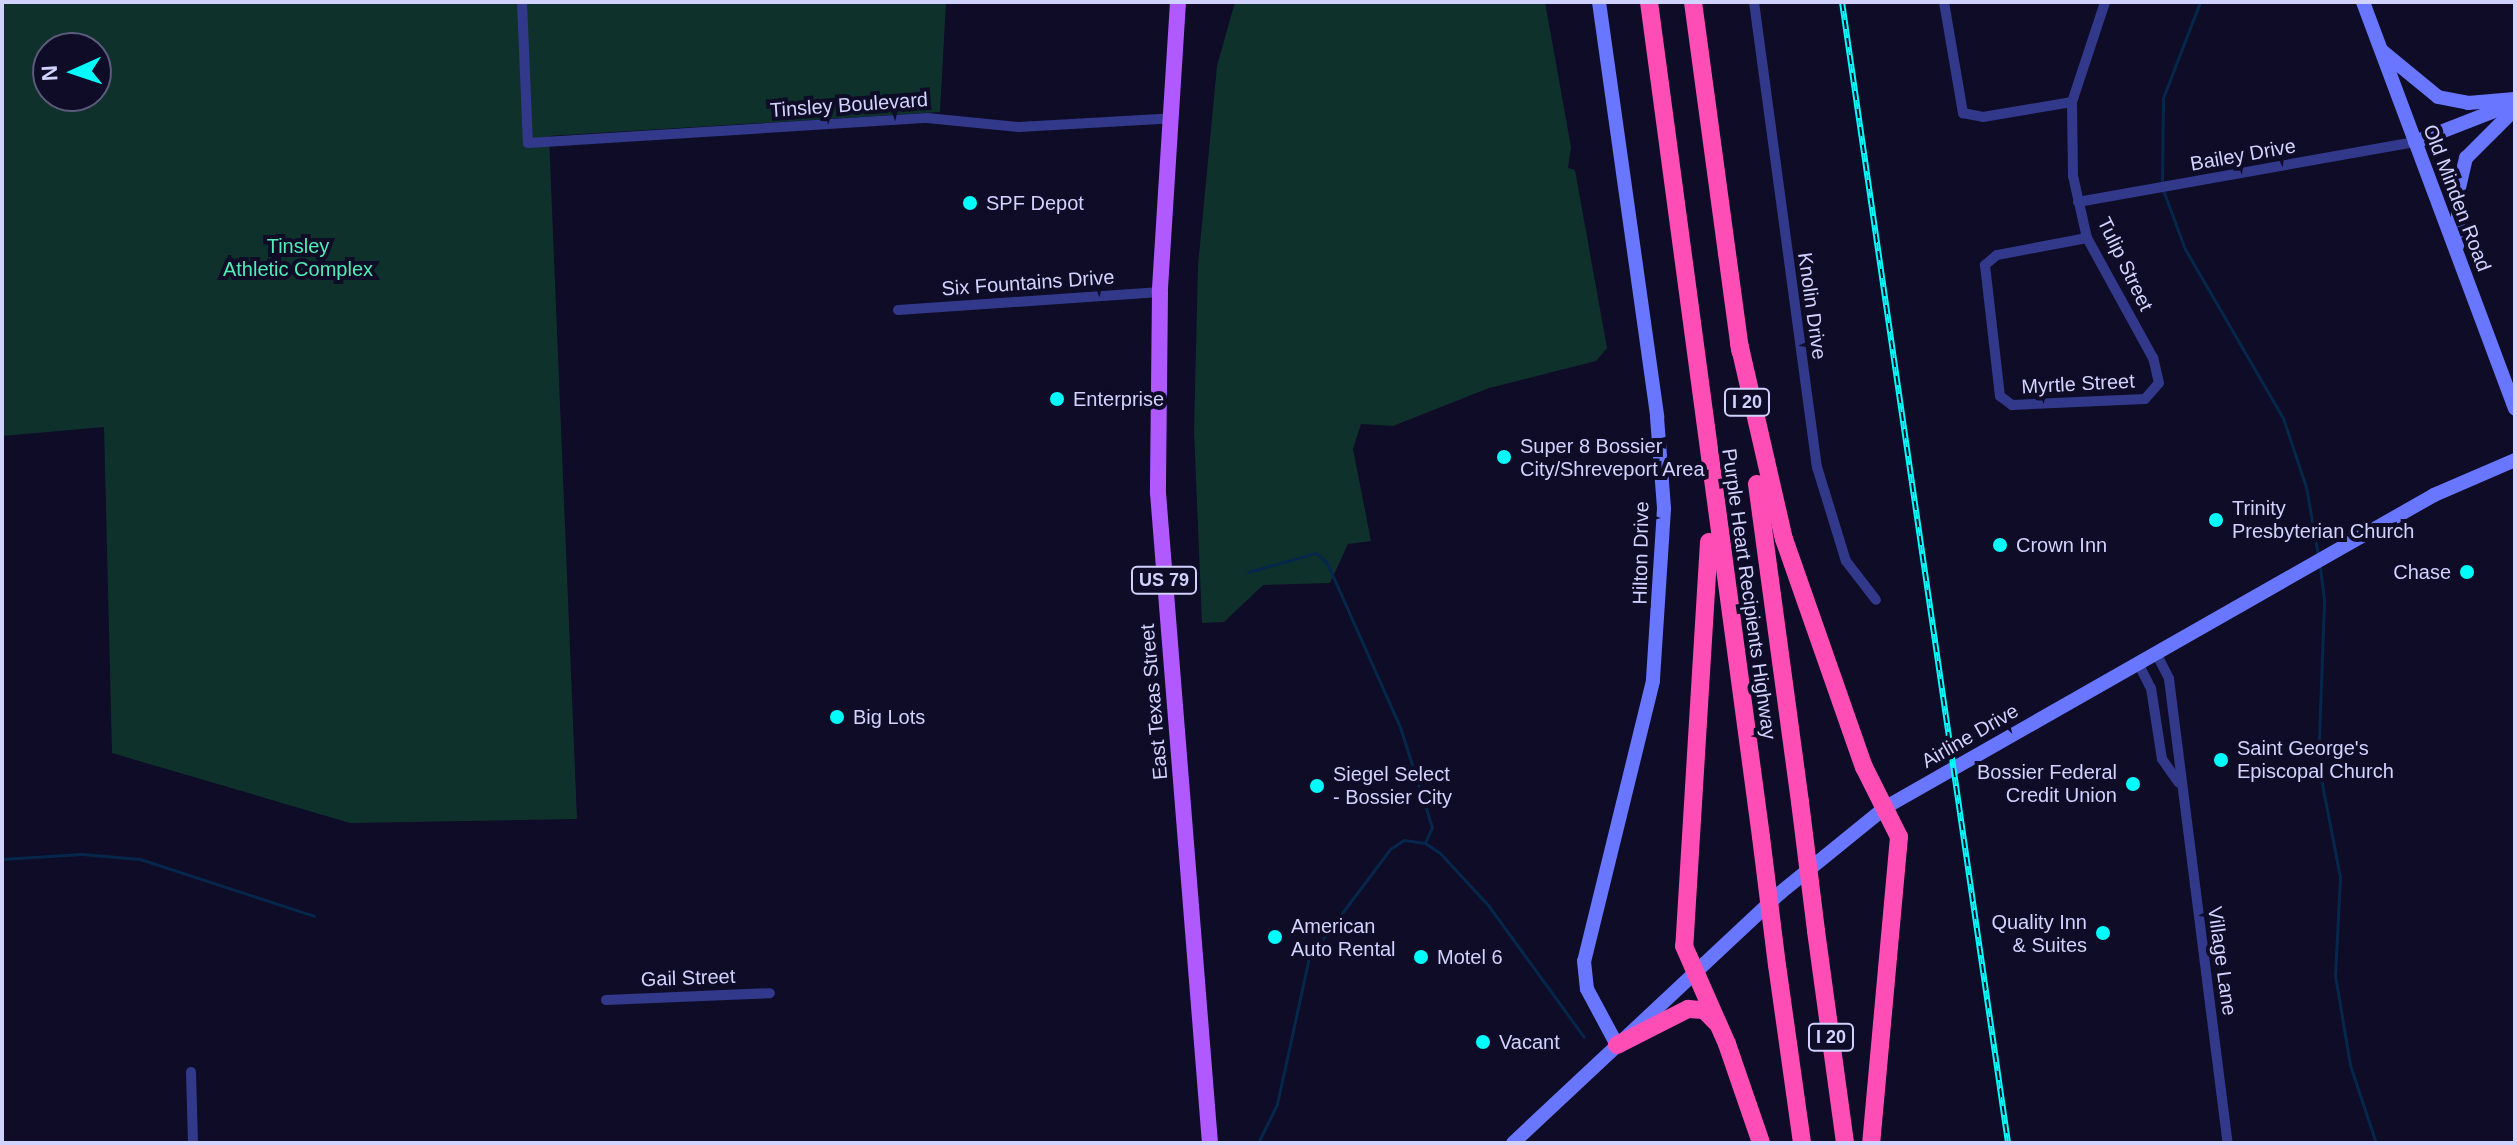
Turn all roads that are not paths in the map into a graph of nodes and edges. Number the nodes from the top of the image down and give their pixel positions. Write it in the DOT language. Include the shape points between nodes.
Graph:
graph roads {
  1 [pos="522,2"];
  2 [pos="1599,2"];
  3 [pos="1649,2"];
  4 [pos="1693,2"];
  5 [pos="1754,2"];
  6 [pos="1944,2"];
  7 [pos="2105,2"];
  8 [pos="2363,2"];
  9 [pos="1179,7"];
  10 [pos="2380,48"];
  11 [pos="2072,102"];
  12 [pos="2515,104"];
  13 [pos="1173,118"];
  14 [pos="2415,142"];
  15 [pos="2078,202"];
  16 [pos="2087,238"];
  17 [pos="2457,254"];
  18 [pos="1160,292"];
  19 [pos="898,310"];
  20 [pos="1739,343"];
  21 [pos="2152,397"];
  22 [pos="2515,408"];
  23 [pos="1706,443"];
  24 [pos="2515,460"];
  25 [pos="1876,600"];
  26 [pos="2156,653"];
  27 [pos="2138,663"];
  28 [pos="2179,783"];
  29 [pos="1886,807"];
  30 [pos="1695,969"];
  31 [pos="770,993"];
  32 [pos="606,1000"];
  33 [pos="1727,1044"];
  34 [pos="1617,1045"];
  35 [pos="191,1072"];
  36 [pos="193,1143"];
  37 [pos="1210,1143"];
  38 [pos="1513,1143"];
  39 [pos="1761,1143"];
  40 [pos="1802,1143"];
  41 [pos="1845,1143"];
  42 [pos="1871,1143"];
  43 [pos="2228,1143"];
  1 -- 13 [label="street, Tinsley Boulevard" via="528,143 927,118 1019,127"];
  2 -- 34 [label="main road, Hilton Drive" via="1657,417 1664,509 1653,681 1584,961 1587,989"];
  3 -- 23 [label="highway, Purple Heart Recipients Highway / I 20"];
  4 -- 20 [label="highway, Purple Heart Recipients Highway / I 20"];
  5 -- 25 [label="street, Knolin Drive" via="1817,467 1846,561"];
  6 -- 11 [label="street" via="1958,102 1968,117"];
  7 -- 11 [label="street, Tulip Street"];
  8 -- 10 [label="main road, Old Minden Road"];
  9 -- 13 [label="main road, East Texas Street / US 79"];
  10 -- 12 [label="main road" via="2438,97"];
  10 -- 14 [label="main road, Old Minden Road"];
  11 -- 15 [label="street, Tulip Street" via="2070,153"];
  12 -- 14 [label="main road"];
  12 -- 17 [label="main road" via="2466,158 2459,188"];
  13 -- 18 [label="main road, East Texas Street / US 79"];
  14 -- 15 [label="street, Bailey Drive"];
  14 -- 17 [label="main road, Old Minden Road"];
  15 -- 16 [label="street, Tulip Street"];
  16 -- 21 [label="street, Tulip Street" via="2157,367 2159,383"];
  16 -- 21 [label="street, Myrtle Street" via="1997,255 1985,265 2005,402 2020,406"];
  17 -- 22 [label="main road, Old Minden Road"];
  18 -- 19 [label="street, Six Fountains Drive"];
  18 -- 37 [label="main road, East Texas Street / US 79" via="1162,562"];
  20 -- 29 [label="highway" via="1771,497 1864,767"];
  20 -- 41 [label="highway, Purple Heart Recipients Highway / I 20, bridge"];
  23 -- 30 [label="highway" via="1709,580 1684,946"];
  23 -- 40 [label="highway, Purple Heart Recipients Highway / I 20, bridge"];
  24 -- 26 [label="main road, Airline Drive" via="2434,495"];
  26 -- 27 [label="main road, Airline Drive"];
  26 -- 28 [label="street, Village Lane" via="2169,679"];
  27 -- 28 [label="street, Village Lane" via="2151,688 2162,759"];
  27 -- 29 [label="main road, Airline Drive"];
  28 -- 43 [label="street, Village Lane"];
  29 -- 30 [label="main road, Airline Drive"];
  29 -- 42 [label="highway" via="1900,844"];
  30 -- 33 [label="highway"];
  30 -- 34 [label="main road, Airline Drive"];
  31 -- 32 [label="street, Gail Street"];
  33 -- 34 [label="highway" via="1710,1014 1697,1008 1678,1012"];
  33 -- 39 [label="highway"];
  34 -- 38 [label="main road, Airline Drive"];
  35 -- 36 [label="street"];
}
